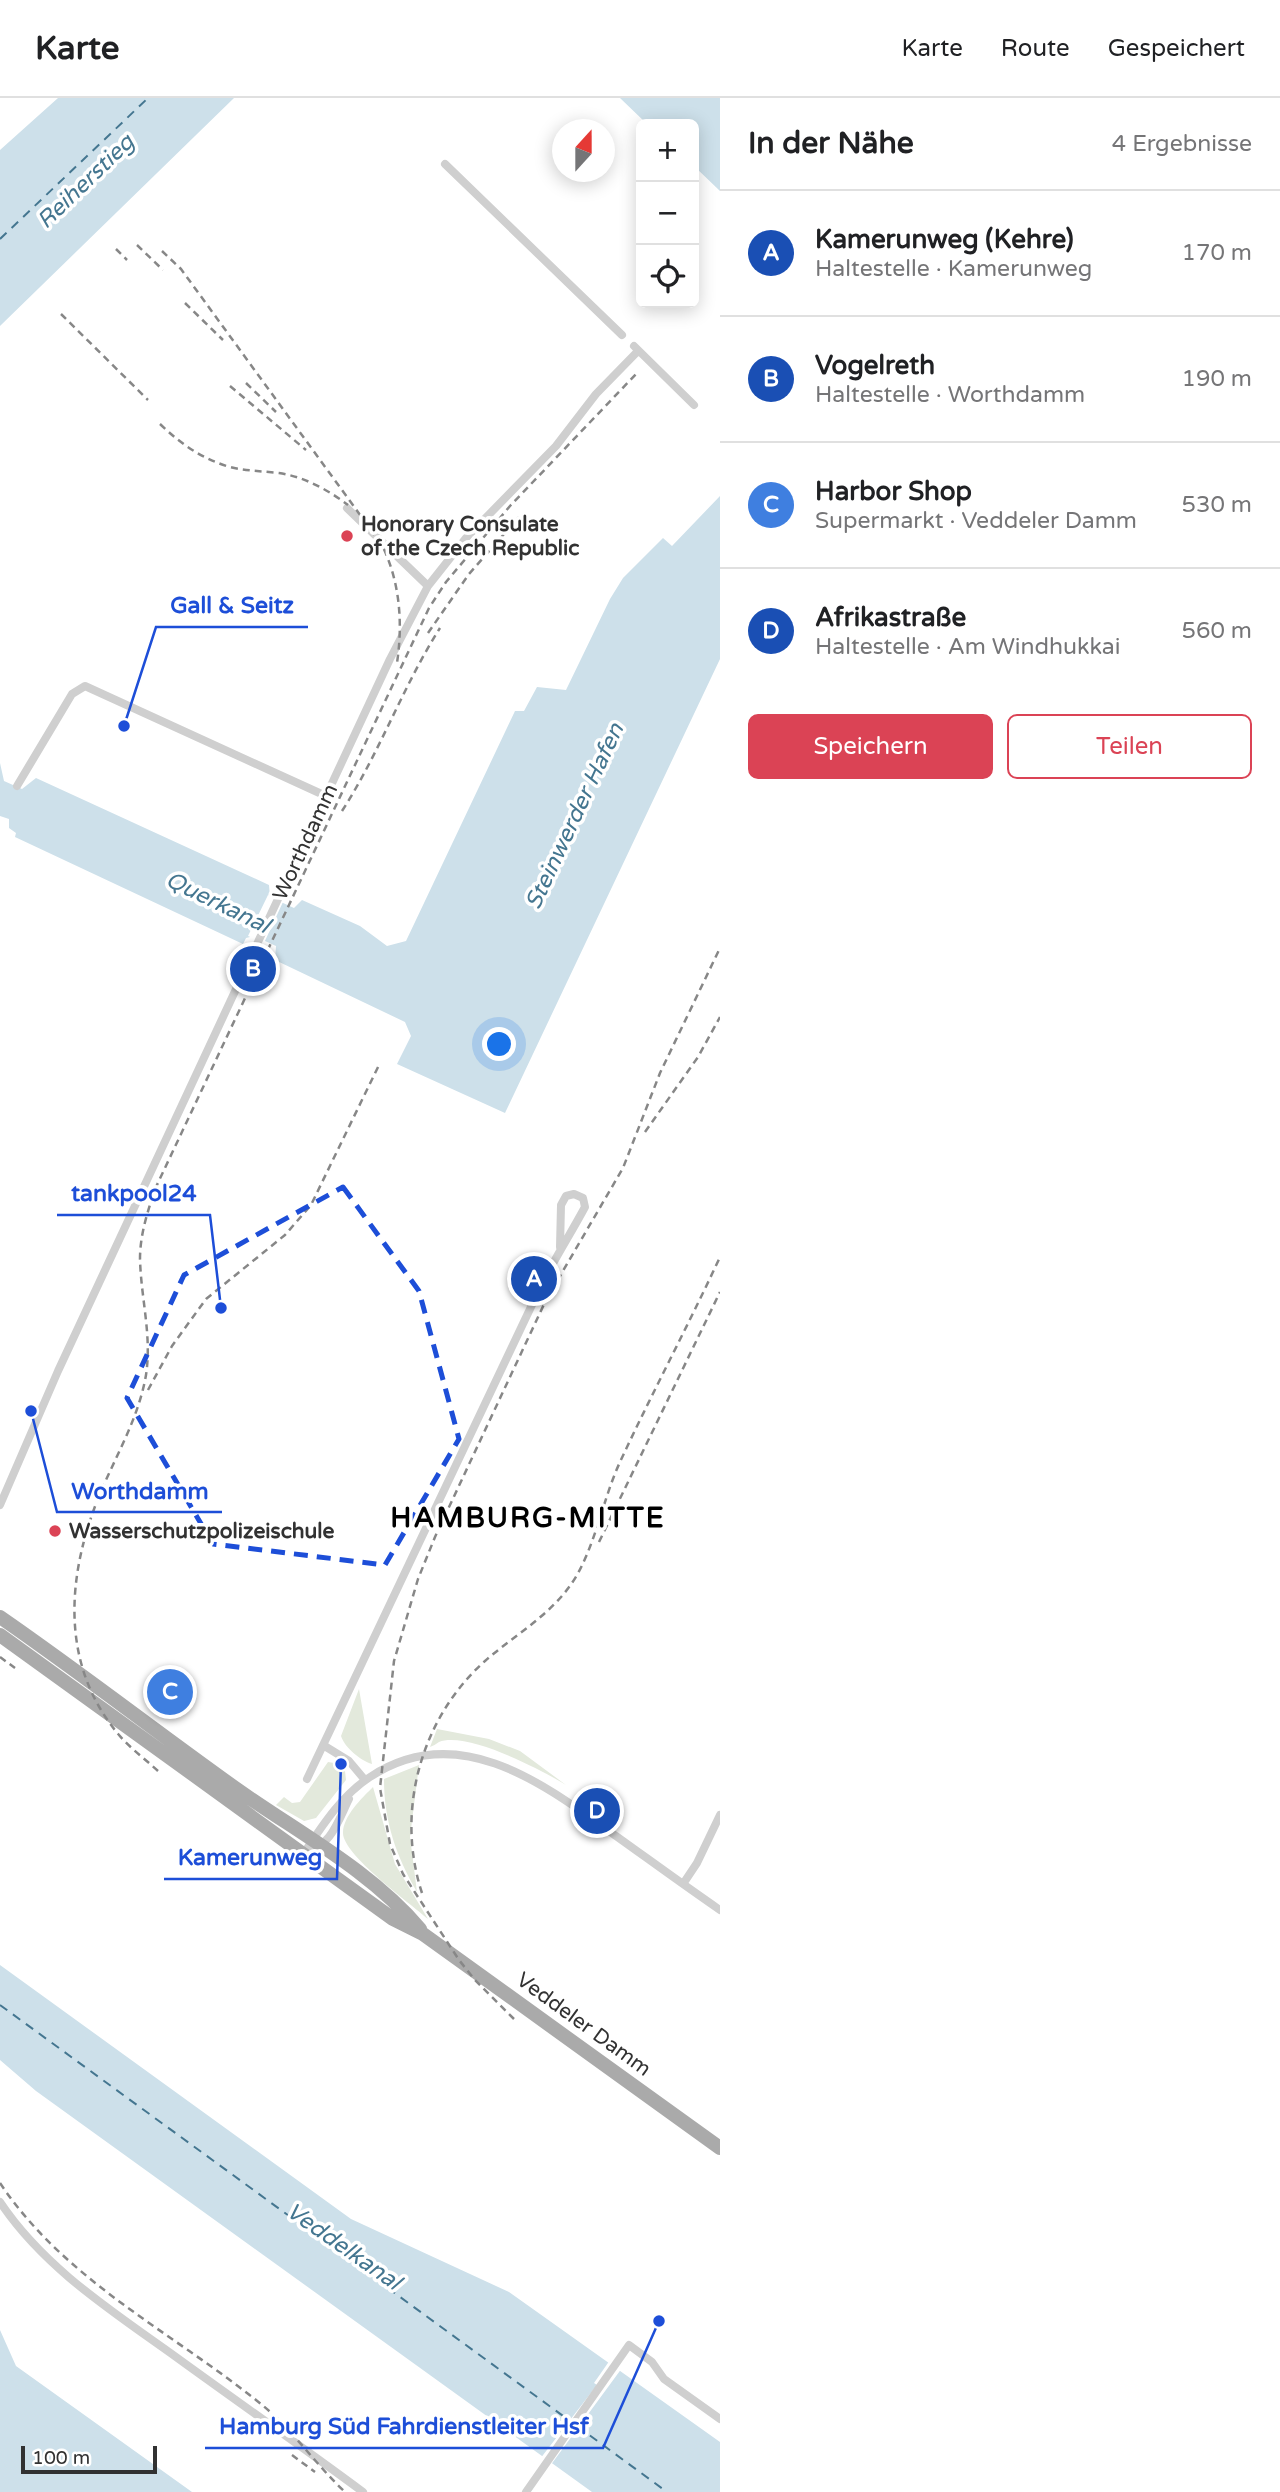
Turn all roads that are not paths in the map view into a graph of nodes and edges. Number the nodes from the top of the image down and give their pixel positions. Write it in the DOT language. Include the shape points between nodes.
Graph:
graph roads {
  1 [pos="445,164"];
  2 [pos="622,335"];
  3 [pos="694,405"];
  4 [pos="347,508"];
  5 [pos="428,586"];
  6 [pos="18,786"];
  7 [pos="326,796"];
  8 [pos="560,1247"];
  9 [pos="0,1505"];
  10 [pos="0,1617"];
  11 [pos="0,1635"];
  12 [pos="323,1745"];
  13 [pos="307,1779"];
  14 [pos="365,1780"];
  15 [pos="720,1815"];
  16 [pos="313,1847"];
  17 [pos="683,1884"];
  18 [pos="720,1910"];
  19 [pos="720,2148"];
  20 [pos="0,2202"];
  21 [pos="720,2419"];
  22 [pos="363,2492"];
  23 [pos="526,2492"];
  1 -- 2 [label="street"];
  3 -- 5 [label="street, Worthdamm" via="636,349 556,446 471,533"];
  4 -- 5 [label="street"];
  5 -- 7 [label="street, Worthdamm"];
  6 -- 7 [label="street" via="80,686"];
  7 -- 9 [label="street, Worthdamm"];
  8 -- 8 [label="street" via="586,1207 577,1195 566,1196 561,1205"];
  8 -- 12 [label="street"];
  10 -- 16 [label="main road, Veddeler Damm"];
  11 -- 16 [label="main road, Veddeler Damm"];
  12 -- 13 [label="street"];
  12 -- 14 [label="street" via="349,1761"];
  14 -- 16 [label="street"];
  14 -- 17 [label="street" via="404,1761 430,1755 466,1756 500,1765 549,1788"];
  15 -- 17 [label="street"];
  16 -- 19 [label="main road, Veddeler Damm" via="403,1909 424,1934"];
  17 -- 18 [label="street"];
  20 -- 22 [label="street" via="48,2260 94,2298"];
  21 -- 23 [label="street" via="664,2379 652,2362 629,2345"];
}
